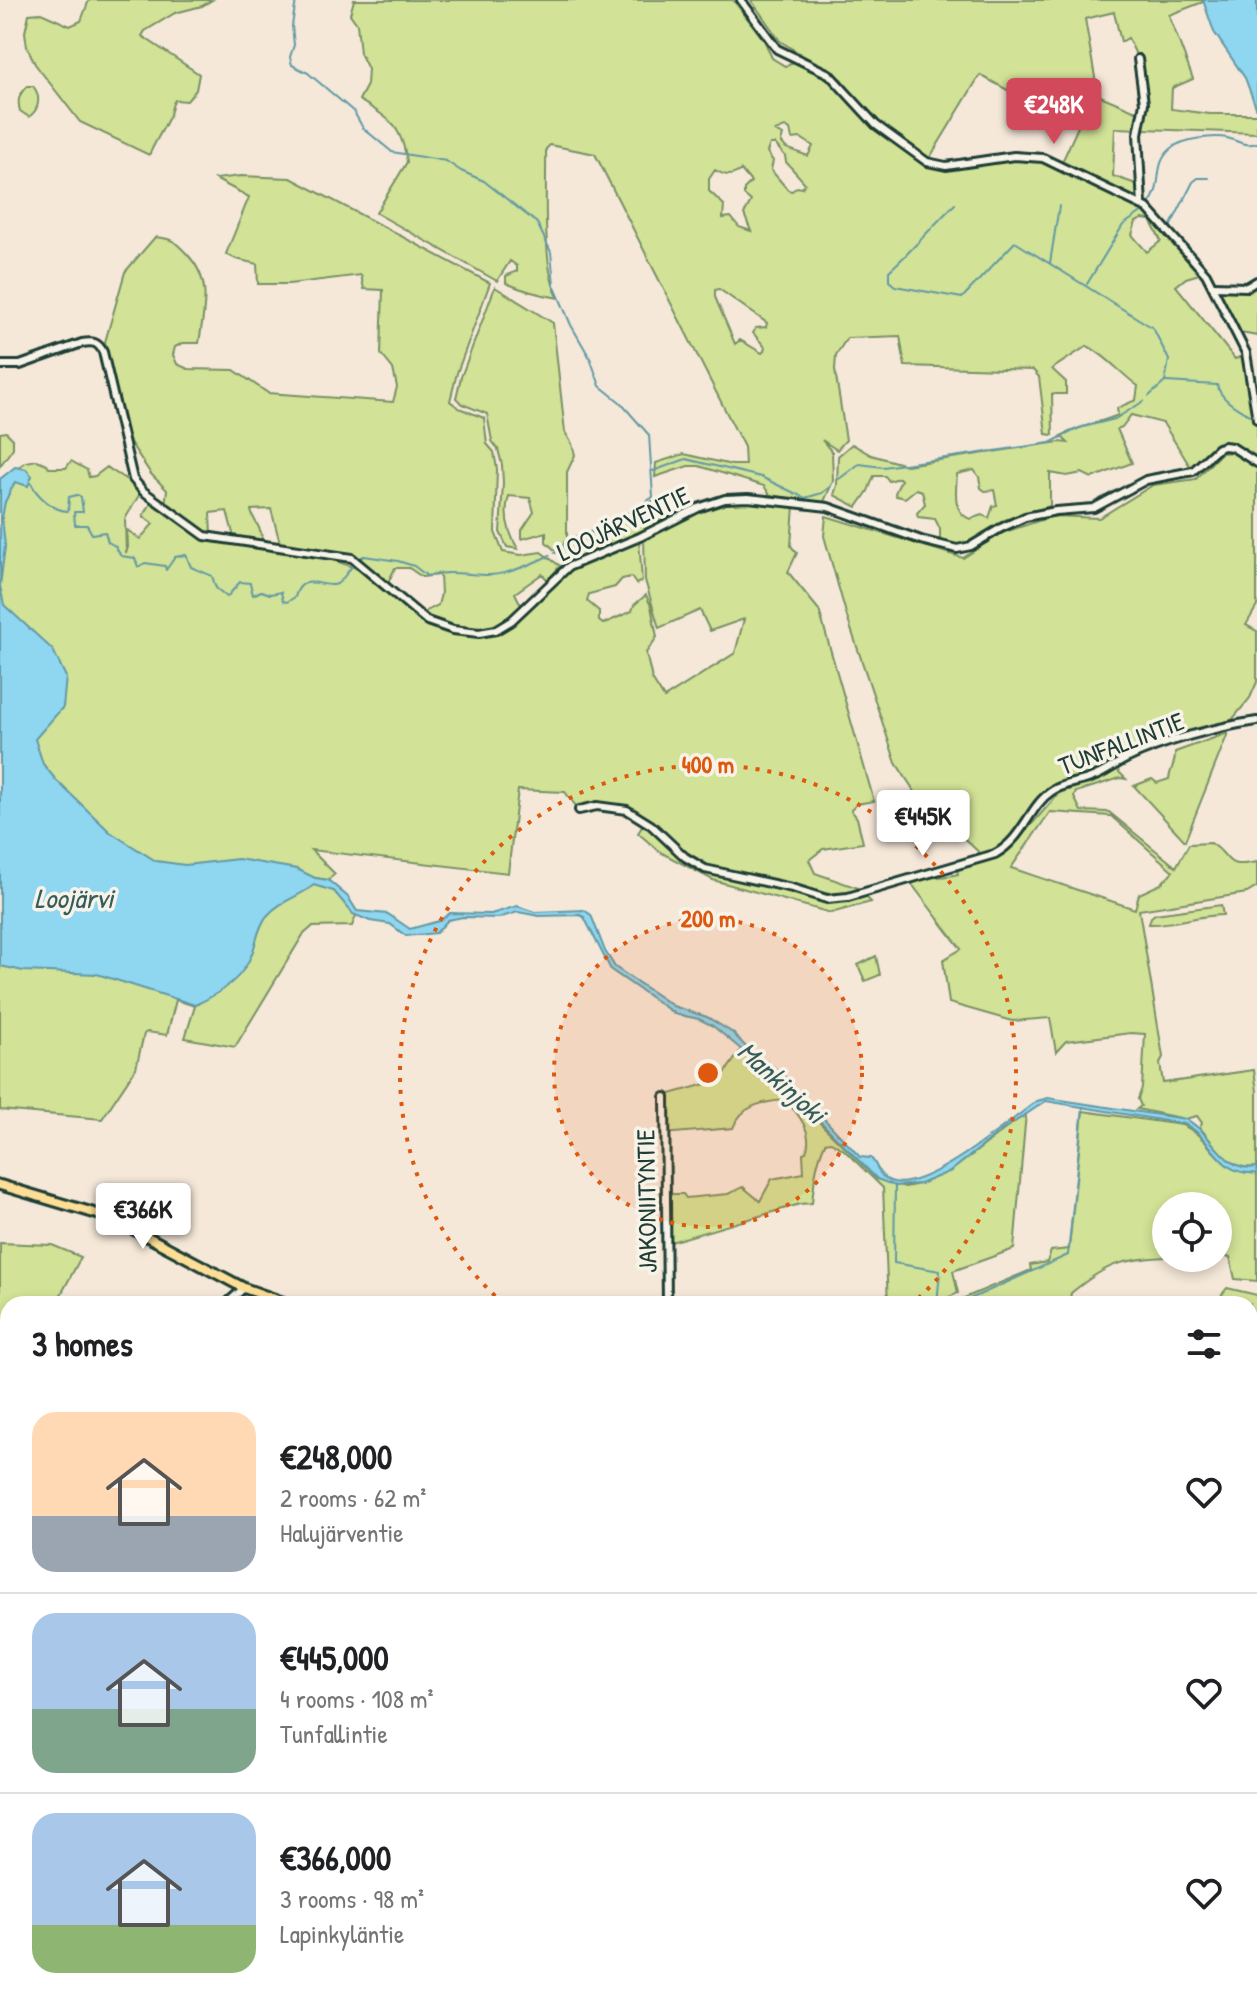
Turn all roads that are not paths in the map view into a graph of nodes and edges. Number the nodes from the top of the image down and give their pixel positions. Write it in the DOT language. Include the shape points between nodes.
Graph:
graph roads {
  1 [pos="741,0"];
  2 [pos="1138,59"];
  3 [pos="1142,205"];
  4 [pos="1257,281"];
  5 [pos="1213,286"];
  6 [pos="0,365"];
  7 [pos="1257,419"];
  8 [pos="1257,463"];
  9 [pos="1257,721"];
  10 [pos="579,810"];
  11 [pos="665,1097"];
  12 [pos="0,1185"];
  13 [pos="244,1288"];
  14 [pos="235,1296"];
  15 [pos="266,1296"];
  16 [pos="667,1296"];
  1 -- 3 [label="street" via="777,49 829,74 876,125 927,162 946,166 1014,156 1043,158"];
  2 -- 3 [label="street" via="1144,103 1138,134"];
  3 -- 5 [label="street"];
  4 -- 5 [label="street" via="1247,287"];
  5 -- 7 [label="street" via="1246,353"];
  6 -- 8 [label="street, LOOJÄRVENTIE" via="20,365 82,343 100,345 133,479 186,525 213,539 352,558 416,614 442,627 470,632 504,626 568,567 725,499 828,507 957,549 1025,517 1094,508 1146,480 1193,471 1224,446"];
  9 -- 10 [label="street, TUNFALLINTIE" via="1172,743 1127,758 1093,778 1061,786 1046,796 1014,841 995,854 836,899 705,869 627,810"];
  11 -- 16 [label="street, JAKONIITYNTIE"];
  12 -- 13 [label="main road" via="114,1219"];
  13 -- 14 [label="street"];
  13 -- 15 [label="main road"];
}
